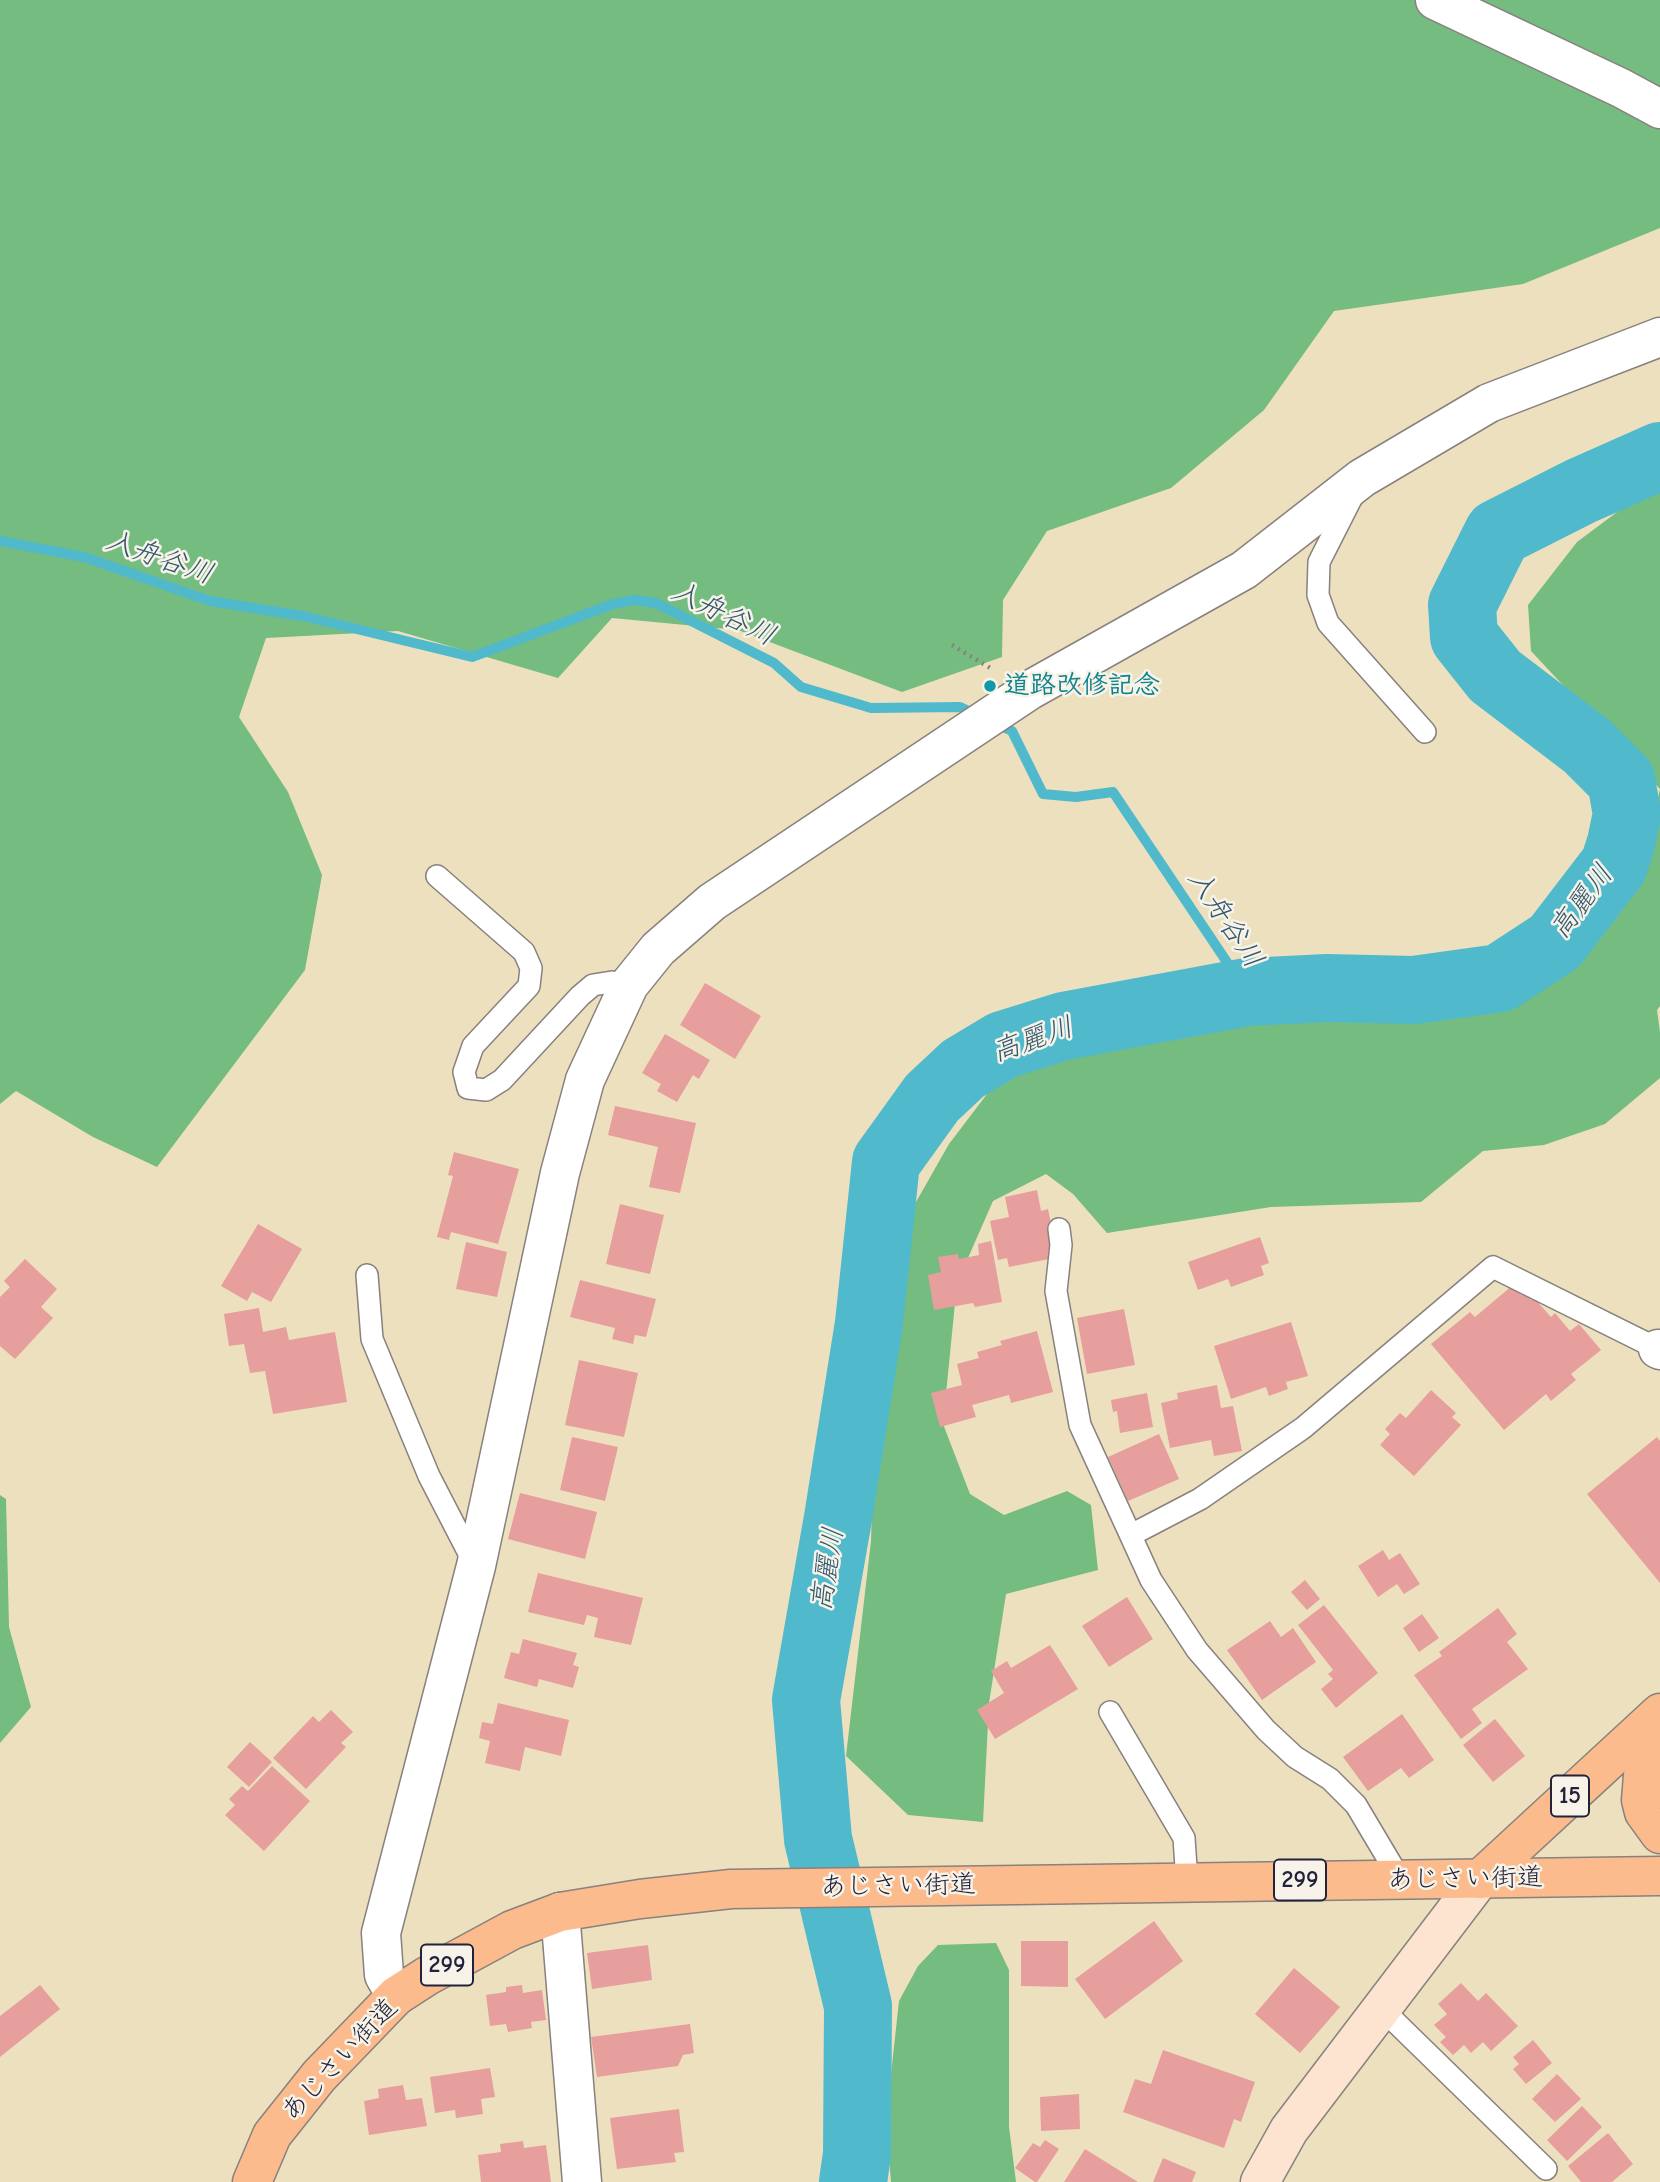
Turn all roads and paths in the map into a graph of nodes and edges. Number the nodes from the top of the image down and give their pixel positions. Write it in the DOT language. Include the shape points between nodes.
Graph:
graph roads {
  1 [pos="1435,0"];
  2 [pos="1660,109"];
  3 [pos="1660,337"];
  4 [pos="1362,478"];
  5 [pos="1425,733"];
  6 [pos="437,876"];
  7 [pos="629,985"];
  8 [pos="1059,1228"];
  9 [pos="367,1275"];
  10 [pos="1659,1348"];
  11 [pos="1131,1535"];
  12 [pos="476,1566"];
  13 [pos="1110,1712"];
  14 [pos="1660,1713"];
  15 [pos="1660,1728"];
  16 [pos="1660,1834"];
  17 [pos="1660,1876"];
  18 [pos="1400,1879"];
  19 [pos="1480,1879"];
  20 [pos="1187,1882"];
  21 [pos="560,1912"];
  22 [pos="397,1996"];
  23 [pos="1382,2009"];
  24 [pos="1546,2169"];
  25 [pos="1264,2181"];
  26 [pos="251,2182"];
  27 [pos="583,2182"];
  1 -- 2 [label="street"];
  3 -- 4 [label="street" via="1489,403"];
  4 -- 5 [label="lane" via="1319,562 1318,595 1328,623"];
  4 -- 7 [label="street" via="1244,570 1030,690 712,902 657,949"];
  6 -- 7 [label="lane" via="524,951 531,968 529,986 473,1046 464,1072 468,1087 486,1090 502,1080 593,985"];
  7 -- 12 [label="street" via="585,1080"];
  8 -- 11 [label="lane" via="1056,1292 1080,1425"];
  9 -- 12 [label="lane" via="372,1339 429,1476"];
  10 -- 11 [label="lane" via="1493,1267 1303,1429 1200,1499"];
  11 -- 18 [label="lane" via="1151,1580 1196,1650 1266,1730 1356,1805"];
  12 -- 22 [label="street" via="381,1933 384,1975"];
  13 -- 20 [label="lane" via="1184,1838"];
  14 -- 19 [label="main road, 15"];
  15 -- 16 [label="main road" via="1644,1764 1641,1800"];
  17 -- 19 [label="main road, あじさい街道 / 299"];
  18 -- 19 [label="main road, あじさい街道 / 299"];
  18 -- 20 [label="main road, あじさい街道 / 299"];
  19 -- 23 [label="street"];
  20 -- 21 [label="main road, あじさい街道 / 299" via="732,1889"];
  21 -- 22 [label="main road, あじさい街道 / 299" via="512,1930"];
  21 -- 27 [label="street"];
  22 -- 26 [label="main road, あじさい街道 / 299" via="319,2076 272,2135"];
  23 -- 24 [label="lane"];
  23 -- 25 [label="street" via="1289,2130"];
}
